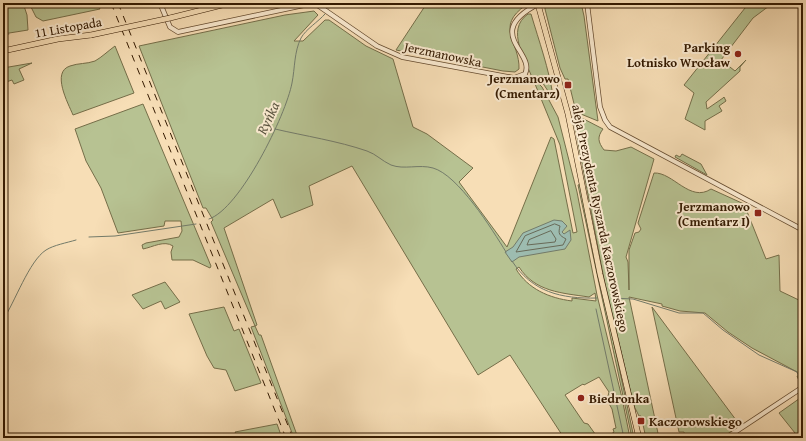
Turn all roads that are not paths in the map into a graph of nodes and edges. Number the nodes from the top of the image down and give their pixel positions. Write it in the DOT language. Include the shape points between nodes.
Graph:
graph roads {
  1 [pos="160,3"];
  2 [pos="230,3"];
  3 [pos="587,3"];
  4 [pos="539,5"];
  5 [pos="3,51"];
  6 [pos="803,230"];
  7 [pos="803,387"];
  8 [pos="640,438"];
  9 [pos="726,438"];
  1 -- 4 [label="street, Jerzmanowska" via="170,28 178,32 316,4 377,46 402,57 514,78 524,74 526,68 514,40 514,26 522,13"];
  2 -- 5 [label="main road, 11 Listopada, bridge" via="176,17"];
  3 -- 6 [label="street" via="600,107 610,127"];
  4 -- 8 [label="main road, aleja Prezydenta Ryszarda Kaczorowskiego" via="568,114 600,274"];
  7 -- 9 [label="street"];
}
